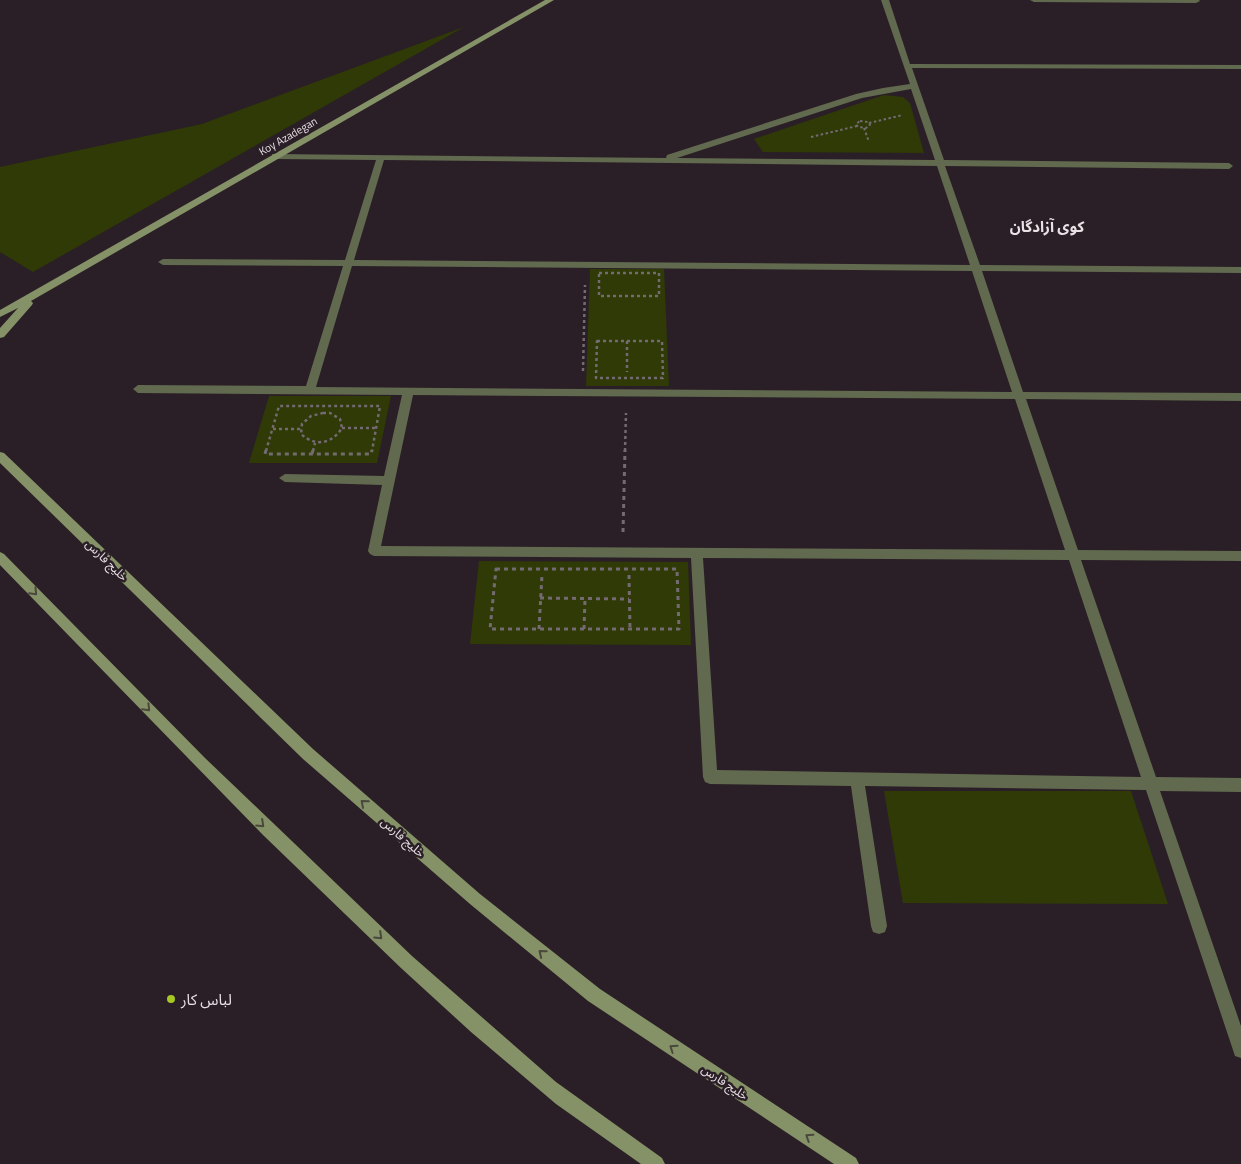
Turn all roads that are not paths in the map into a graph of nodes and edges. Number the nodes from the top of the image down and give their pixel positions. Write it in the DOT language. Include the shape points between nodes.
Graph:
graph roads {
  1 [pos="550,0"];
  2 [pos="885,0"];
  3 [pos="1034,0"];
  4 [pos="1196,1"];
  5 [pos="907,66"];
  6 [pos="1241,67"];
  7 [pos="914,86"];
  8 [pos="276,156"];
  9 [pos="382,157"];
  10 [pos="658,161"];
  11 [pos="940,164"];
  12 [pos="1229,166"];
  13 [pos="163,262"];
  14 [pos="349,265"];
  15 [pos="976,269"];
  16 [pos="1241,270"];
  17 [pos="38,292"];
  18 [pos="0,314"];
  19 [pos="0,336"];
  20 [pos="138,389"];
  21 [pos="310,390"];
  22 [pos="408,391"];
  23 [pos="1019,396"];
  24 [pos="1241,397"];
  25 [pos="0,456"];
  26 [pos="285,478"];
  27 [pos="389,481"];
  28 [pos="697,553"];
  29 [pos="1073,555"];
  30 [pos="1241,556"];
  31 [pos="0,557"];
  32 [pos="858,779"];
  33 [pos="1151,784"];
  34 [pos="1241,785"];
  35 [pos="879,926"];
  36 [pos="1241,1050"];
  37 [pos="656,1164"];
  38 [pos="850,1164"];
  1 -- 8 [label="main road, Koy Azadegan"];
  2 -- 5 [label="street"];
  3 -- 4 [label="street"];
  5 -- 6 [label="street"];
  5 -- 7 [label="street"];
  7 -- 10 [label="street" via="858,96"];
  7 -- 11 [label="street"];
  8 -- 9 [label="street"];
  8 -- 17 [label="main road, Koy Azadegan"];
  9 -- 10 [label="street"];
  9 -- 14 [label="street"];
  10 -- 11 [label="street"];
  11 -- 12 [label="street"];
  11 -- 15 [label="street"];
  13 -- 14 [label="street"];
  14 -- 15 [label="street"];
  14 -- 21 [label="street"];
  15 -- 16 [label="street"];
  15 -- 23 [label="street"];
  17 -- 18 [label="main road, Koy Azadegan"];
  17 -- 19 [label="main road"];
  20 -- 21 [label="street"];
  21 -- 22 [label="street"];
  22 -- 23 [label="street"];
  22 -- 27 [label="street"];
  23 -- 24 [label="street"];
  23 -- 29 [label="street"];
  38 -- 25 [label="main road, خلیج فارس, one-way" via="594,995 475,899 308,754"];
  26 -- 27 [label="street"];
  27 -- 28 [label="street" via="374,551"];
  28 -- 29 [label="street"];
  28 -- 32 [label="street" via="710,777"];
  29 -- 30 [label="street"];
  29 -- 33 [label="street"];
  31 -- 37 [label="main road, one-way" via="233,797 412,967 552,1089"];
  32 -- 33 [label="street"];
  32 -- 35 [label="street"];
  33 -- 34 [label="street"];
  33 -- 36 [label="street"];
}
